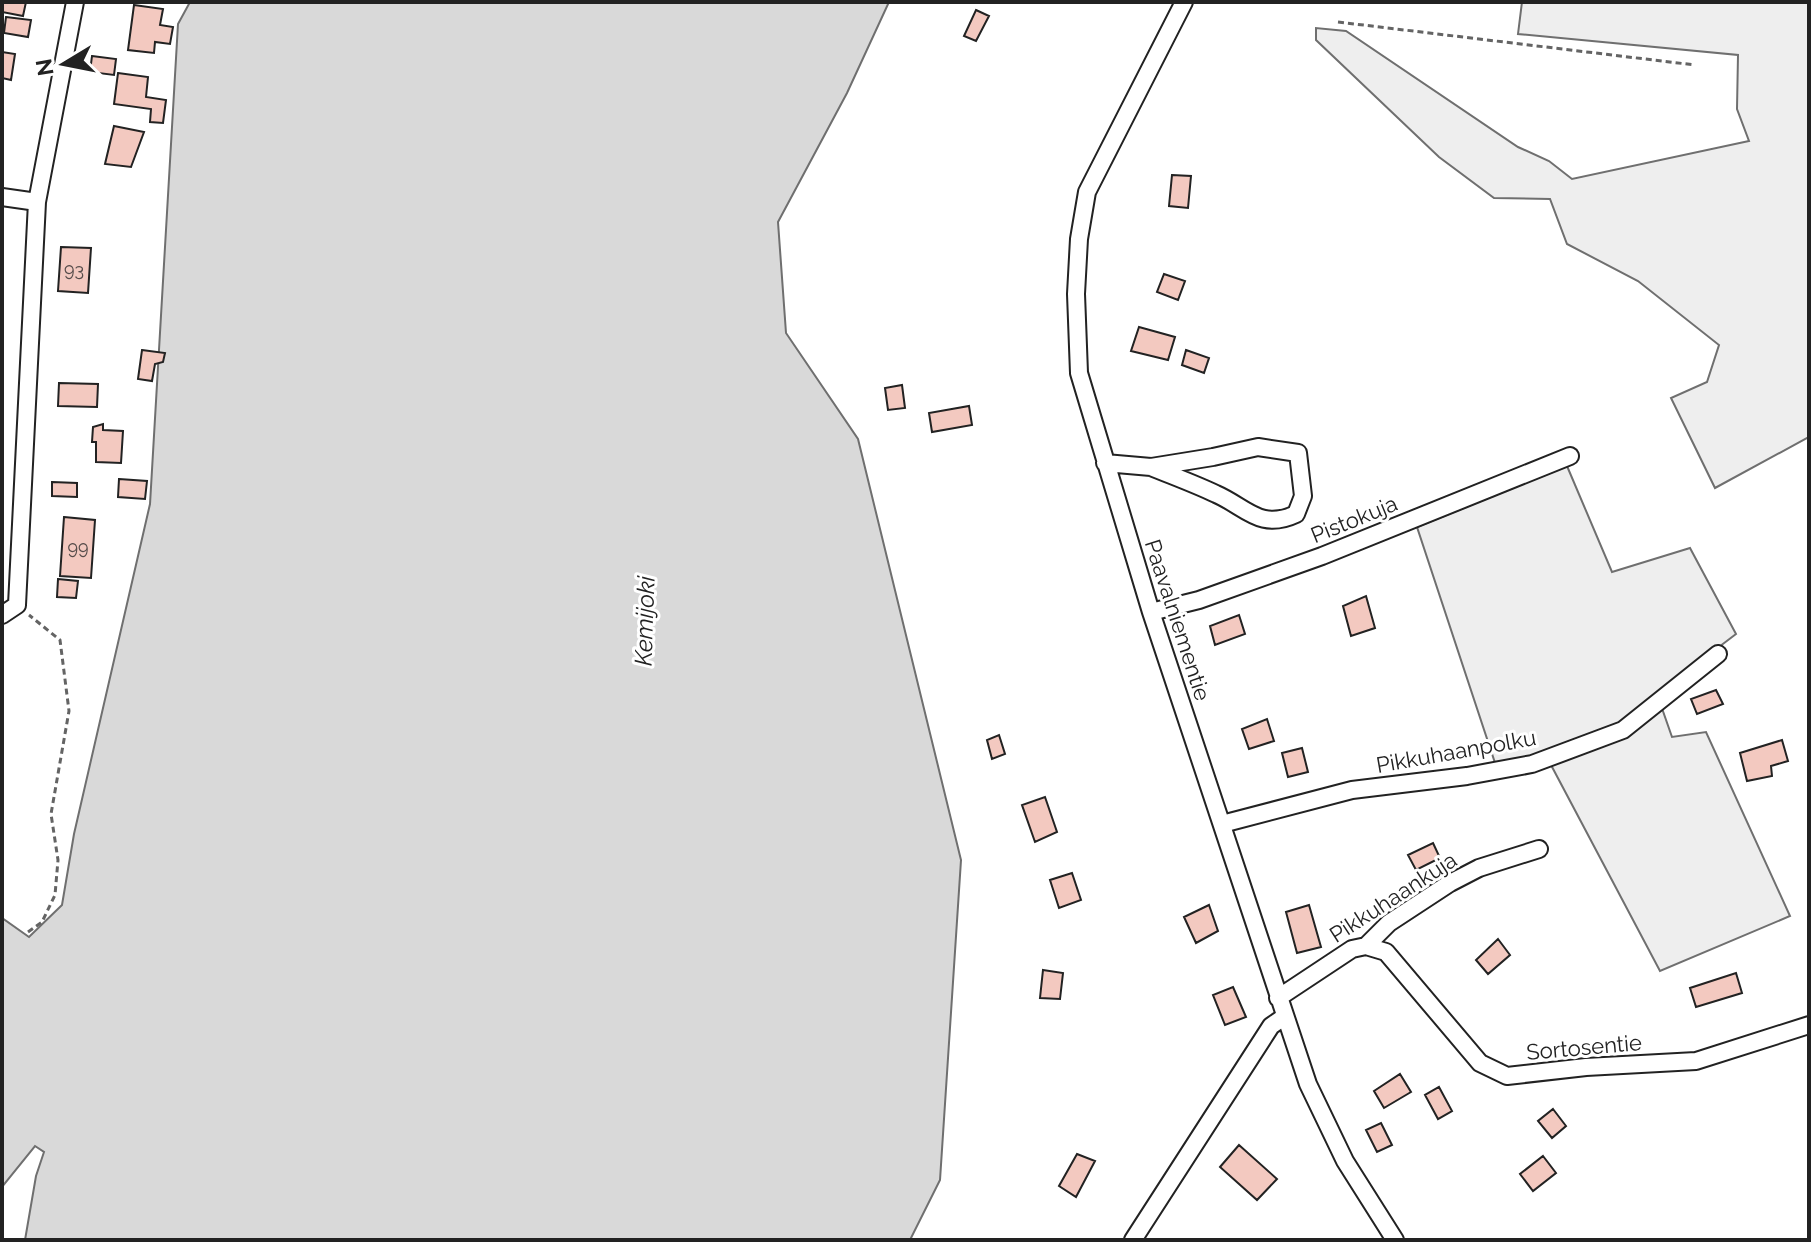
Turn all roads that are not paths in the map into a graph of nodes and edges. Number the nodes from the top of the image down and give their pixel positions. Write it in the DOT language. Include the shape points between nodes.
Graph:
graph roads {
  1 [pos="75,2"];
  2 [pos="1184,2"];
  3 [pos="2,197"];
  4 [pos="37,202"];
  5 [pos="1570,456"];
  6 [pos="1105,463"];
  7 [pos="1151,467"];
  8 [pos="1151,612"];
  9 [pos="2,615"];
  10 [pos="1718,654"];
  11 [pos="1222,824"];
  12 [pos="1539,849"];
  13 [pos="1366,946"];
  14 [pos="1278,998"];
  15 [pos="1284,1017"];
  16 [pos="1809,1025"];
  17 [pos="1133,1240"];
  18 [pos="1395,1240"];
  1 -- 4 [label="street"];
  2 -- 6 [label="street, Paavalniementie" via="1087,192 1076,294 1079,373"];
  3 -- 4 [label="street"];
  4 -- 9 [label="street" via="17,605"];
  5 -- 8 [label="street, Pistokuja" via="1322,556"];
  6 -- 7 [label="street"];
  6 -- 8 [label="street, Paavalniementie"];
  7 -- 7 [label="street" via="1220,495 1249,515 1280,522 1296,514 1303,496 1298,453 1258,447"];
  8 -- 11 [label="street, Paavalniementie"];
  10 -- 11 [label="street, Pikkuhaanpolku" via="1623,730 1532,764 1352,790"];
  11 -- 14 [label="street, Paavalniementie"];
  12 -- 13 [label="street, Pikkuhaankuja" via="1450,883 1389,923"];
  13 -- 14 [label="street, Pikkuhaankuja" via="1352,949"];
  13 -- 16 [label="street, Sortosentie" via="1386,952 1480,1063 1507,1076 1696,1061"];
  14 -- 15 [label="street, Paavalniementie"];
  15 -- 17 [label="street" via="1271,1026"];
  15 -- 18 [label="street, Paavalniementie" via="1308,1084 1345,1161"];
}
